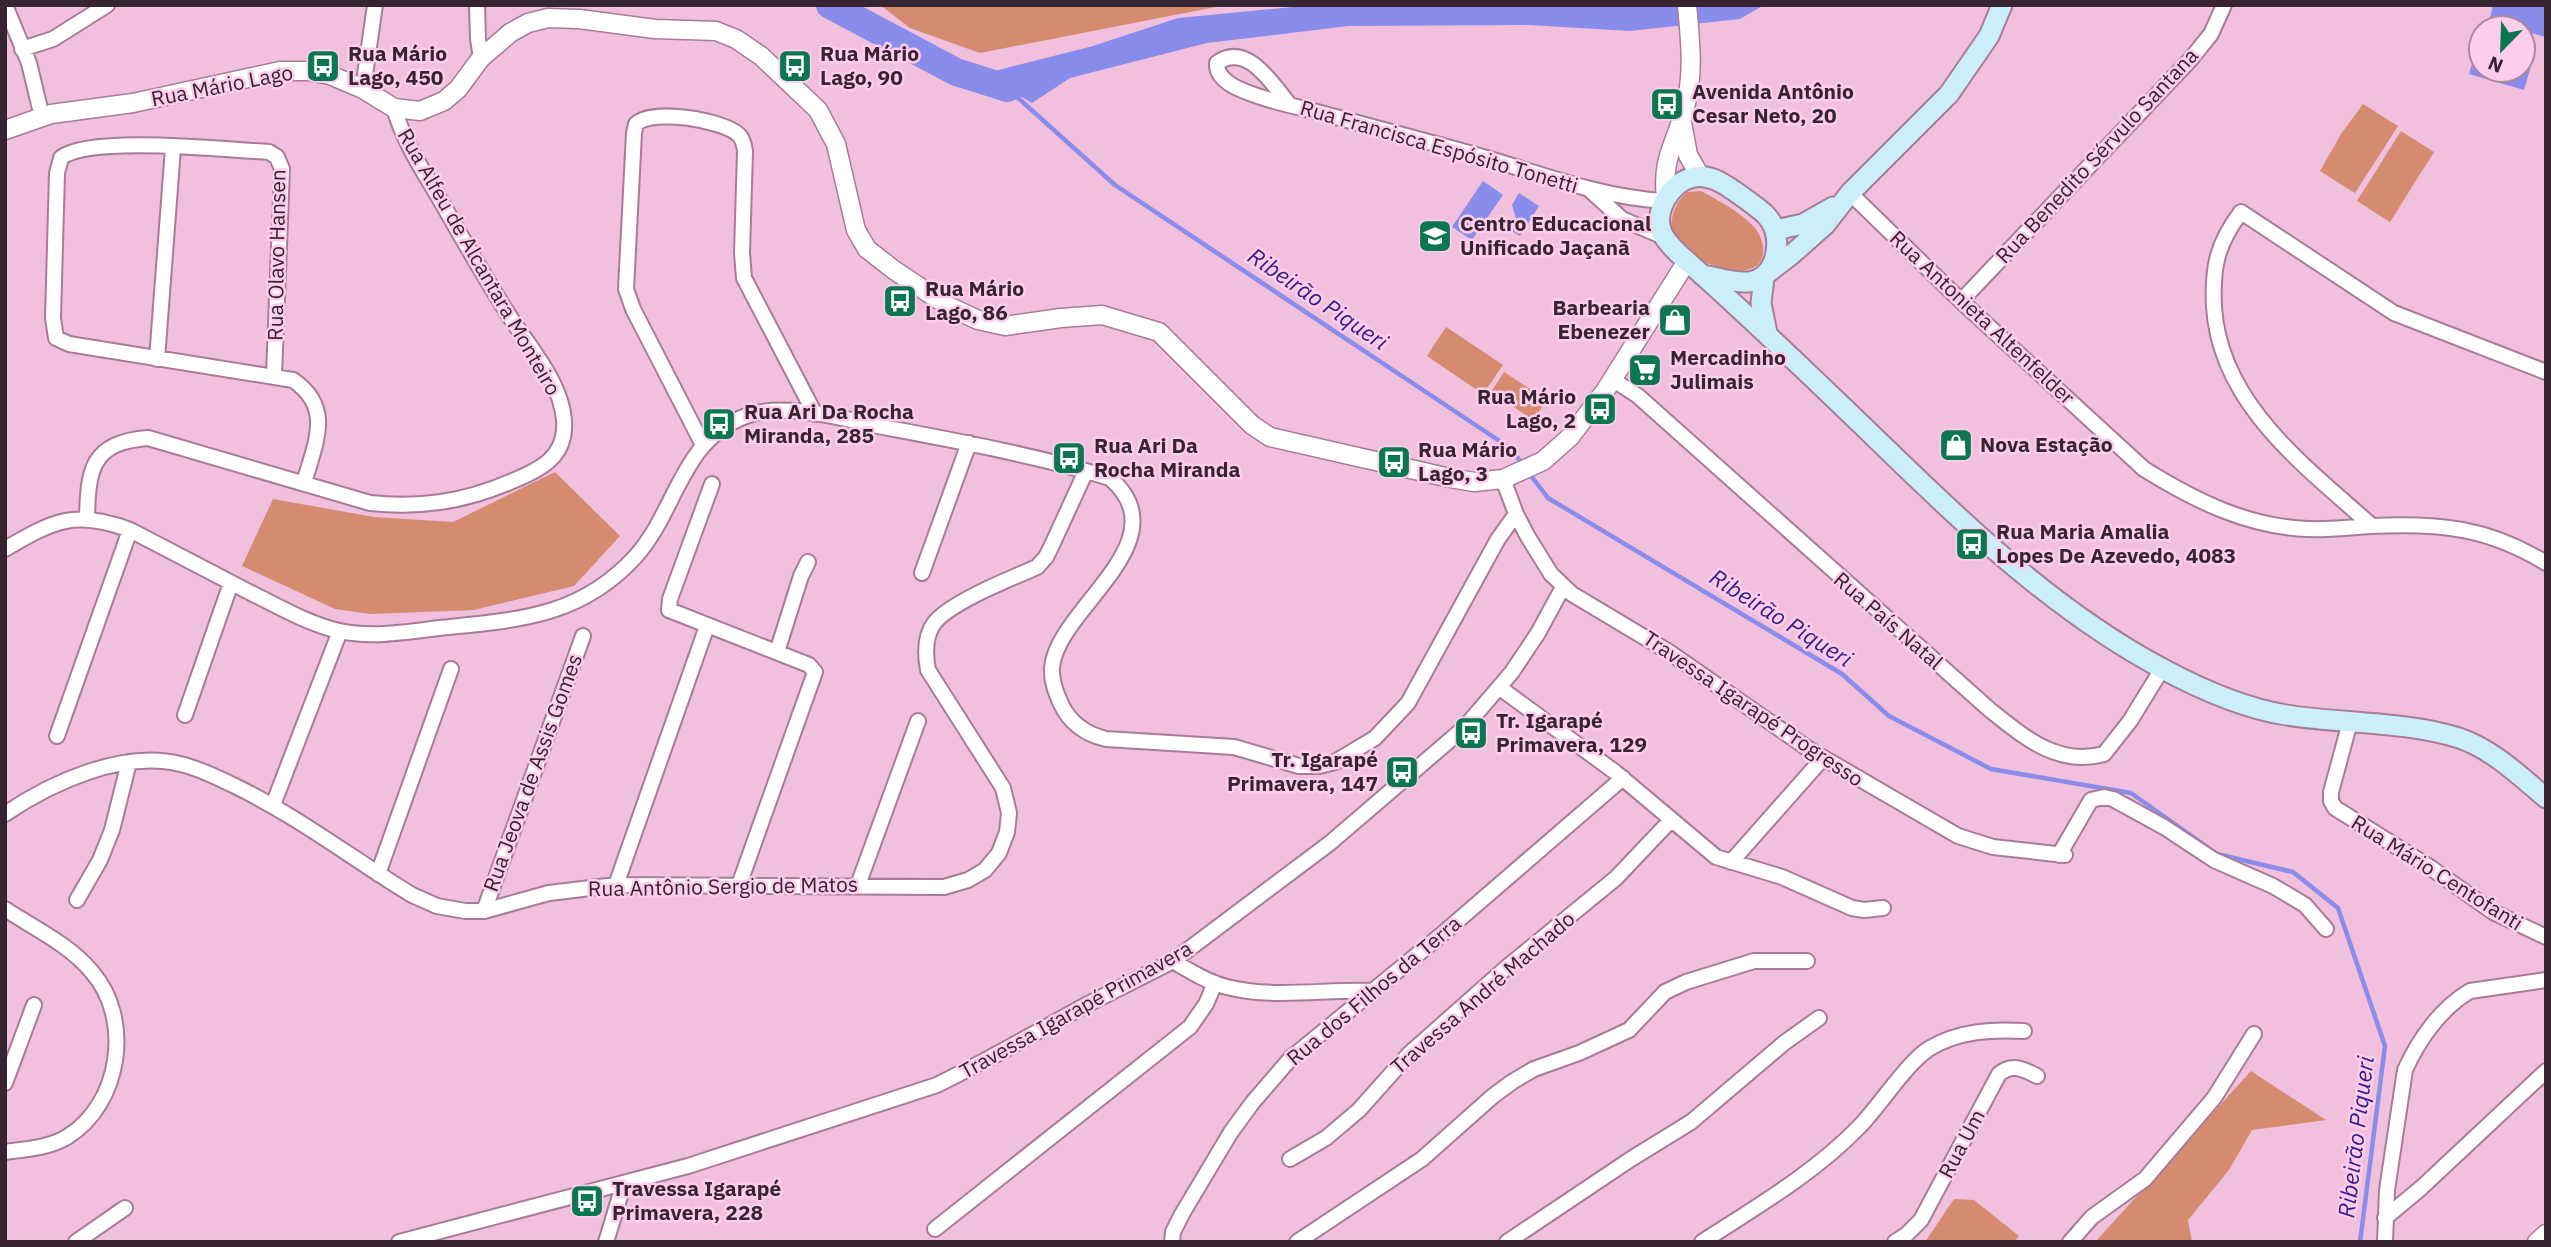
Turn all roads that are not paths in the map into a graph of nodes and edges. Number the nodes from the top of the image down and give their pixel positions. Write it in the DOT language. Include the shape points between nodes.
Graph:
graph roads {
  1 [pos="107,5"];
  2 [pos="376,5"];
  3 [pos="477,5"];
  4 [pos="1687,5"];
  5 [pos="2002,5"];
  6 [pos="2224,5"];
  7 [pos="7,12"];
  8 [pos="22,49"];
  9 [pos="481,58"];
  10 [pos="363,89"];
  11 [pos="1289,104"];
  12 [pos="394,108"];
  13 [pos="42,117"];
  14 [pos="1682,123"];
  15 [pos="5,130"];
  16 [pos="173,148"];
  17 [pos="1700,176"];
  18 [pos="1590,190"];
  19 [pos="1846,197"];
  20 [pos="1665,199"];
  21 [pos="1775,230"];
  22 [pos="1664,237"];
  23 [pos="1695,268"];
  24 [pos="1767,275"];
  25 [pos="1961,301"];
  26 [pos="1767,333"];
  27 [pos="157,359"];
  28 [pos="2546,372"];
  29 [pos="274,375"];
  30 [pos="1612,379"];
  31 [pos="814,414"];
  32 [pos="969,443"];
  33 [pos="703,445"];
  34 [pos="1086,471"];
  35 [pos="1507,478"];
  36 [pos="304,483"];
  37 [pos="712,484"];
  38 [pos="1516,514"];
  39 [pos="87,519"];
  40 [pos="2372,526"];
  41 [pos="130,530"];
  42 [pos="5,549"];
  43 [pos="808,562"];
  44 [pos="2546,563"];
  45 [pos="922,573"];
  46 [pos="232,583"];
  47 [pos="1563,587"];
  48 [pos="707,626"];
  49 [pos="340,631"];
  50 [pos="583,636"];
  51 [pos="777,652"];
  52 [pos="2162,668"];
  53 [pos="451,669"];
  54 [pos="1500,688"];
  55 [pos="185,715"];
  56 [pos="918,721"];
  57 [pos="2350,722"];
  58 [pos="57,736"];
  59 [pos="1823,758"];
  60 [pos="129,762"];
  61 [pos="1623,778"];
  62 [pos="2546,799"];
  63 [pos="273,805"];
  64 [pos="5,814"];
  65 [pos="1671,820"];
  66 [pos="1731,862"];
  67 [pos="378,874"];
  68 [pos="616,885"];
  69 [pos="739,885"];
  70 [pos="858,886"];
  71 [pos="77,900"];
  72 [pos="1883,908"];
  73 [pos="5,909"];
  74 [pos="484,911"];
  75 [pos="2326,929"];
  76 [pos="2546,937"];
  77 [pos="1173,961"];
  78 [pos="1807,961"];
  79 [pos="2546,980"];
  80 [pos="1215,984"];
  81 [pos="1373,991"];
  82 [pos="34,1005"];
  83 [pos="1819,1018"];
  84 [pos="2024,1031"];
  85 [pos="2254,1034"];
  86 [pos="2546,1071"];
  87 [pos="2037,1076"];
  88 [pos="5,1083"];
  89 [pos="5,1152"];
  90 [pos="1290,1159"];
  91 [pos="624,1183"];
  92 [pos="125,1208"];
  93 [pos="2385,1217"];
  94 [pos="935,1228"];
  95 [pos="2546,1234"];
  96 [pos="1171,1241"];
  97 [pos="76,1242"];
  98 [pos="399,1242"];
  99 [pos="606,1242"];
  100 [pos="1297,1242"];
  101 [pos="1507,1242"];
  102 [pos="1702,1242"];
  103 [pos="1895,1242"];
  104 [pos="2070,1242"];
  105 [pos="2385,1242"];
  106 [pos="2537,1242"];
  1 -- 8 [label="street" via="53,39"];
  2 -- 10 [label="street"];
  3 -- 9 [label="street"];
  4 -- 14 [label="street" via="1692,64"];
  5 -- 19 [label="main road" via="1989,36 1949,94"];
  6 -- 25 [label="street, Rua Benedito Sérvulo Santana" via="2211,34 2190,60"];
  7 -- 8 [label="street"];
  8 -- 13 [label="street"];
  9 -- 12 [label="street" via="444,102 420,111"];
  9 -- 35 [label="street" via="510,33 548,18 716,31 736,39 761,56 818,110 836,144 856,230 867,249 948,306 1004,326 1102,315 1134,323 1158,332 1251,425 1270,437 1427,474 1474,482"];
  10 -- 12 [label="street, Rua Mário Lago"];
  10 -- 13 [label="street, Rua Mário Lago" via="330,75 280,71 133,103"];
  11 -- 11 [label="street, Rua Francisca Espósito Tonetti" via="1230,84 1220,75 1217,63 1246,59"];
  11 -- 18 [label="street, Rua Francisca Espósito Tonetti"];
  12 -- 36 [label="street, Rua Alfeu de Alcantara Monteiro" via="401,130 490,287 552,382 561,405 562,438 543,468 493,489 434,504 370,503"];
  13 -- 15 [label="street, Rua Mário Lago"];
  14 -- 17 [label="street" via="1688,155"];
  14 -- 20 [label="street" via="1664,167"];
  16 -- 27 [label="street"];
  16 -- 27 [label="street" via="115,145 75,151 58,163 55,338"];
  16 -- 29 [label="street, Rua Olavo Hansen" via="269,152 281,162"];
  17 -- 20 [label="main road" via="1688,179"];
  17 -- 21 [label="main road" via="1716,180 1764,212"];
  18 -- 20 [label="street, Rua Francisca Espósito Tonetti"];
  18 -- 22 [label="street" via="1622,219"];
  19 -- 21 [label="main road" via="1803,224"];
  19 -- 24 [label="main road" via="1825,225"];
  19 -- 25 [label="street, Rua Antonieta Altenfelder"];
  20 -- 22 [label="main road" via="1660,218"];
  21 -- 24 [label="main road" via="1777,250"];
  22 -- 23 [label="main road"];
  23 -- 24 [label="main road" via="1741,282"];
  23 -- 26 [label="main road"];
  23 -- 30 [label="street"];
  24 -- 26 [label="main road" via="1761,303"];
  25 -- 40 [label="street, Rua Antonieta Altenfelder" via="2144,469 2178,490 2218,509 2273,525 2308,530"];
  26 -- 52 [label="main road" via="1913,475 2034,582"];
  27 -- 29 [label="street"];
  28 -- 40 [label="street" via="2394,313 2241,212 2217,255 2213,285 2215,320 2226,364 2242,394 2274,434"];
  29 -- 36 [label="street" via="293,380 315,402 317,436"];
  30 -- 35 [label="street" via="1570,437 1543,461"];
  30 -- 52 [label="street, Rua País Natal" via="1638,396 1990,710 2056,755 2104,754 2130,722"];
  31 -- 32 [label="street"];
  31 -- 33 [label="street" via="767,411 746,416"];
  31 -- 33 [label="street" via="744,278 743,141 730,129 706,121 649,117 636,124 634,133 626,289"];
  32 -- 34 [label="street"];
  32 -- 45 [label="street"];
  33 -- 49 [label="street" via="637,555 590,594 526,619 400,633"];
  34 -- 38 [label="street" via="1110,478 1121,488 1132,515 1130,535 1111,575 1056,654 1052,668 1055,691 1066,715 1091,735 1105,739 1234,747 1299,766 1335,762 1390,724 1408,703"];
  34 -- 70 [label="street, Rua Antônio Sergio de Matos" via="1037,567 958,605 934,623 928,637 928,670 1003,788 1009,813 999,853 985,870 944,887"];
  35 -- 38 [label="street, Travessa Igarapé Progresso"];
  36 -- 39 [label="street, Rua Alfeu de Alcantara Monteiro" via="148,438 130,439 100,456 92,469"];
  37 -- 48 [label="street" via="668,607"];
  38 -- 47 [label="street, Travessa Igarapé Progresso"];
  39 -- 41 [label="street"];
  39 -- 42 [label="street" via="62,521"];
  40 -- 44 [label="street, Rua Antonieta Altenfelder" via="2456,527 2495,538"];
  41 -- 46 [label="street"];
  41 -- 58 [label="street"];
  43 -- 51 [label="street"];
  46 -- 49 [label="street" via="305,620"];
  46 -- 55 [label="street"];
  47 -- 54 [label="street, Travessa Igarapé Primavera"];
  47 -- 59 [label="street, Travessa Igarapé Progresso" via="1669,652"];
  48 -- 51 [label="street"];
  48 -- 68 [label="street"];
  49 -- 63 [label="street"];
  50 -- 74 [label="street, Rua Jeova de Assis Gomes"];
  51 -- 69 [label="street" via="815,672"];
  52 -- 57 [label="main road" via="2249,707"];
  53 -- 67 [label="street"];
  54 -- 61 [label="street"];
  54 -- 77 [label="street, Travessa Igarapé Primavera" via="1464,728 1359,819"];
  56 -- 70 [label="street"];
  57 -- 62 [label="main road" via="2460,738 2498,759"];
  57 -- 76 [label="street, Rua Mário Centofanti" via="2331,792 2335,808 2493,912"];
  59 -- 66 [label="street"];
  59 -- 75 [label="street, Travessa Igarapé Progresso" via="1958,836 1993,847 2062,855 2091,800 2113,799 2214,860 2305,905"];
  60 -- 63 [label="street, Rua Antônio Sergio de Matos" via="181,764"];
  60 -- 64 [label="street, Rua Antônio Sergio de Matos" via="82,773"];
  60 -- 71 [label="street" via="112,830"];
  61 -- 65 [label="street"];
  61 -- 81 [label="street, Rua dos Filhos da Terra"];
  63 -- 67 [label="street, Rua Antônio Sergio de Matos"];
  65 -- 66 [label="street" via="1717,857"];
  65 -- 90 [label="street, Travessa André Machado" via="1616,878 1417,1047 1359,1110 1326,1138"];
  66 -- 72 [label="street" via="1782,877 1852,908"];
  67 -- 74 [label="street, Rua Antônio Sergio de Matos" via="437,906"];
  68 -- 69 [label="street, Rua Antônio Sergio de Matos"];
  68 -- 74 [label="street, Rua Antônio Sergio de Matos" via="549,893"];
  69 -- 70 [label="street, Rua Antônio Sergio de Matos"];
  73 -- 89 [label="street" via="92,971 106,991 116,1040 109,1088 84,1125 53,1143"];
  77 -- 80 [label="street"];
  77 -- 91 [label="street, Travessa Igarapé Primavera" via="937,1085"];
  78 -- 100 [label="street" via="1754,961 1665,992 1629,1030 1513,1082 1422,1159"];
  79 -- 93 [label="street" via="2483,987 2460,997 2421,1041 2405,1070"];
  80 -- 81 [label="street" via="1258,992"];
  80 -- 94 [label="street" via="1189,1027"];
  81 -- 96 [label="street, Rua dos Filhos da Terra" via="1291,1058 1253,1102 1202,1179"];
  82 -- 88 [label="street"];
  83 -- 101 [label="street" via="1691,1122"];
  84 -- 102 [label="street" via="1960,1035 1929,1049 1845,1140 1788,1186"];
  85 -- 104 [label="street" via="2214,1098 2146,1179 2092,1217"];
  86 -- 93 [label="street"];
  87 -- 103 [label="street, Rua Um" via="2013,1067 1999,1074 1921,1220"];
  91 -- 98 [label="street, Travessa Igarapé Primavera"];
  91 -- 99 [label="street"];
  92 -- 97 [label="street"];
  93 -- 105 [label="street"];
  95 -- 106 [label="street"];
}
